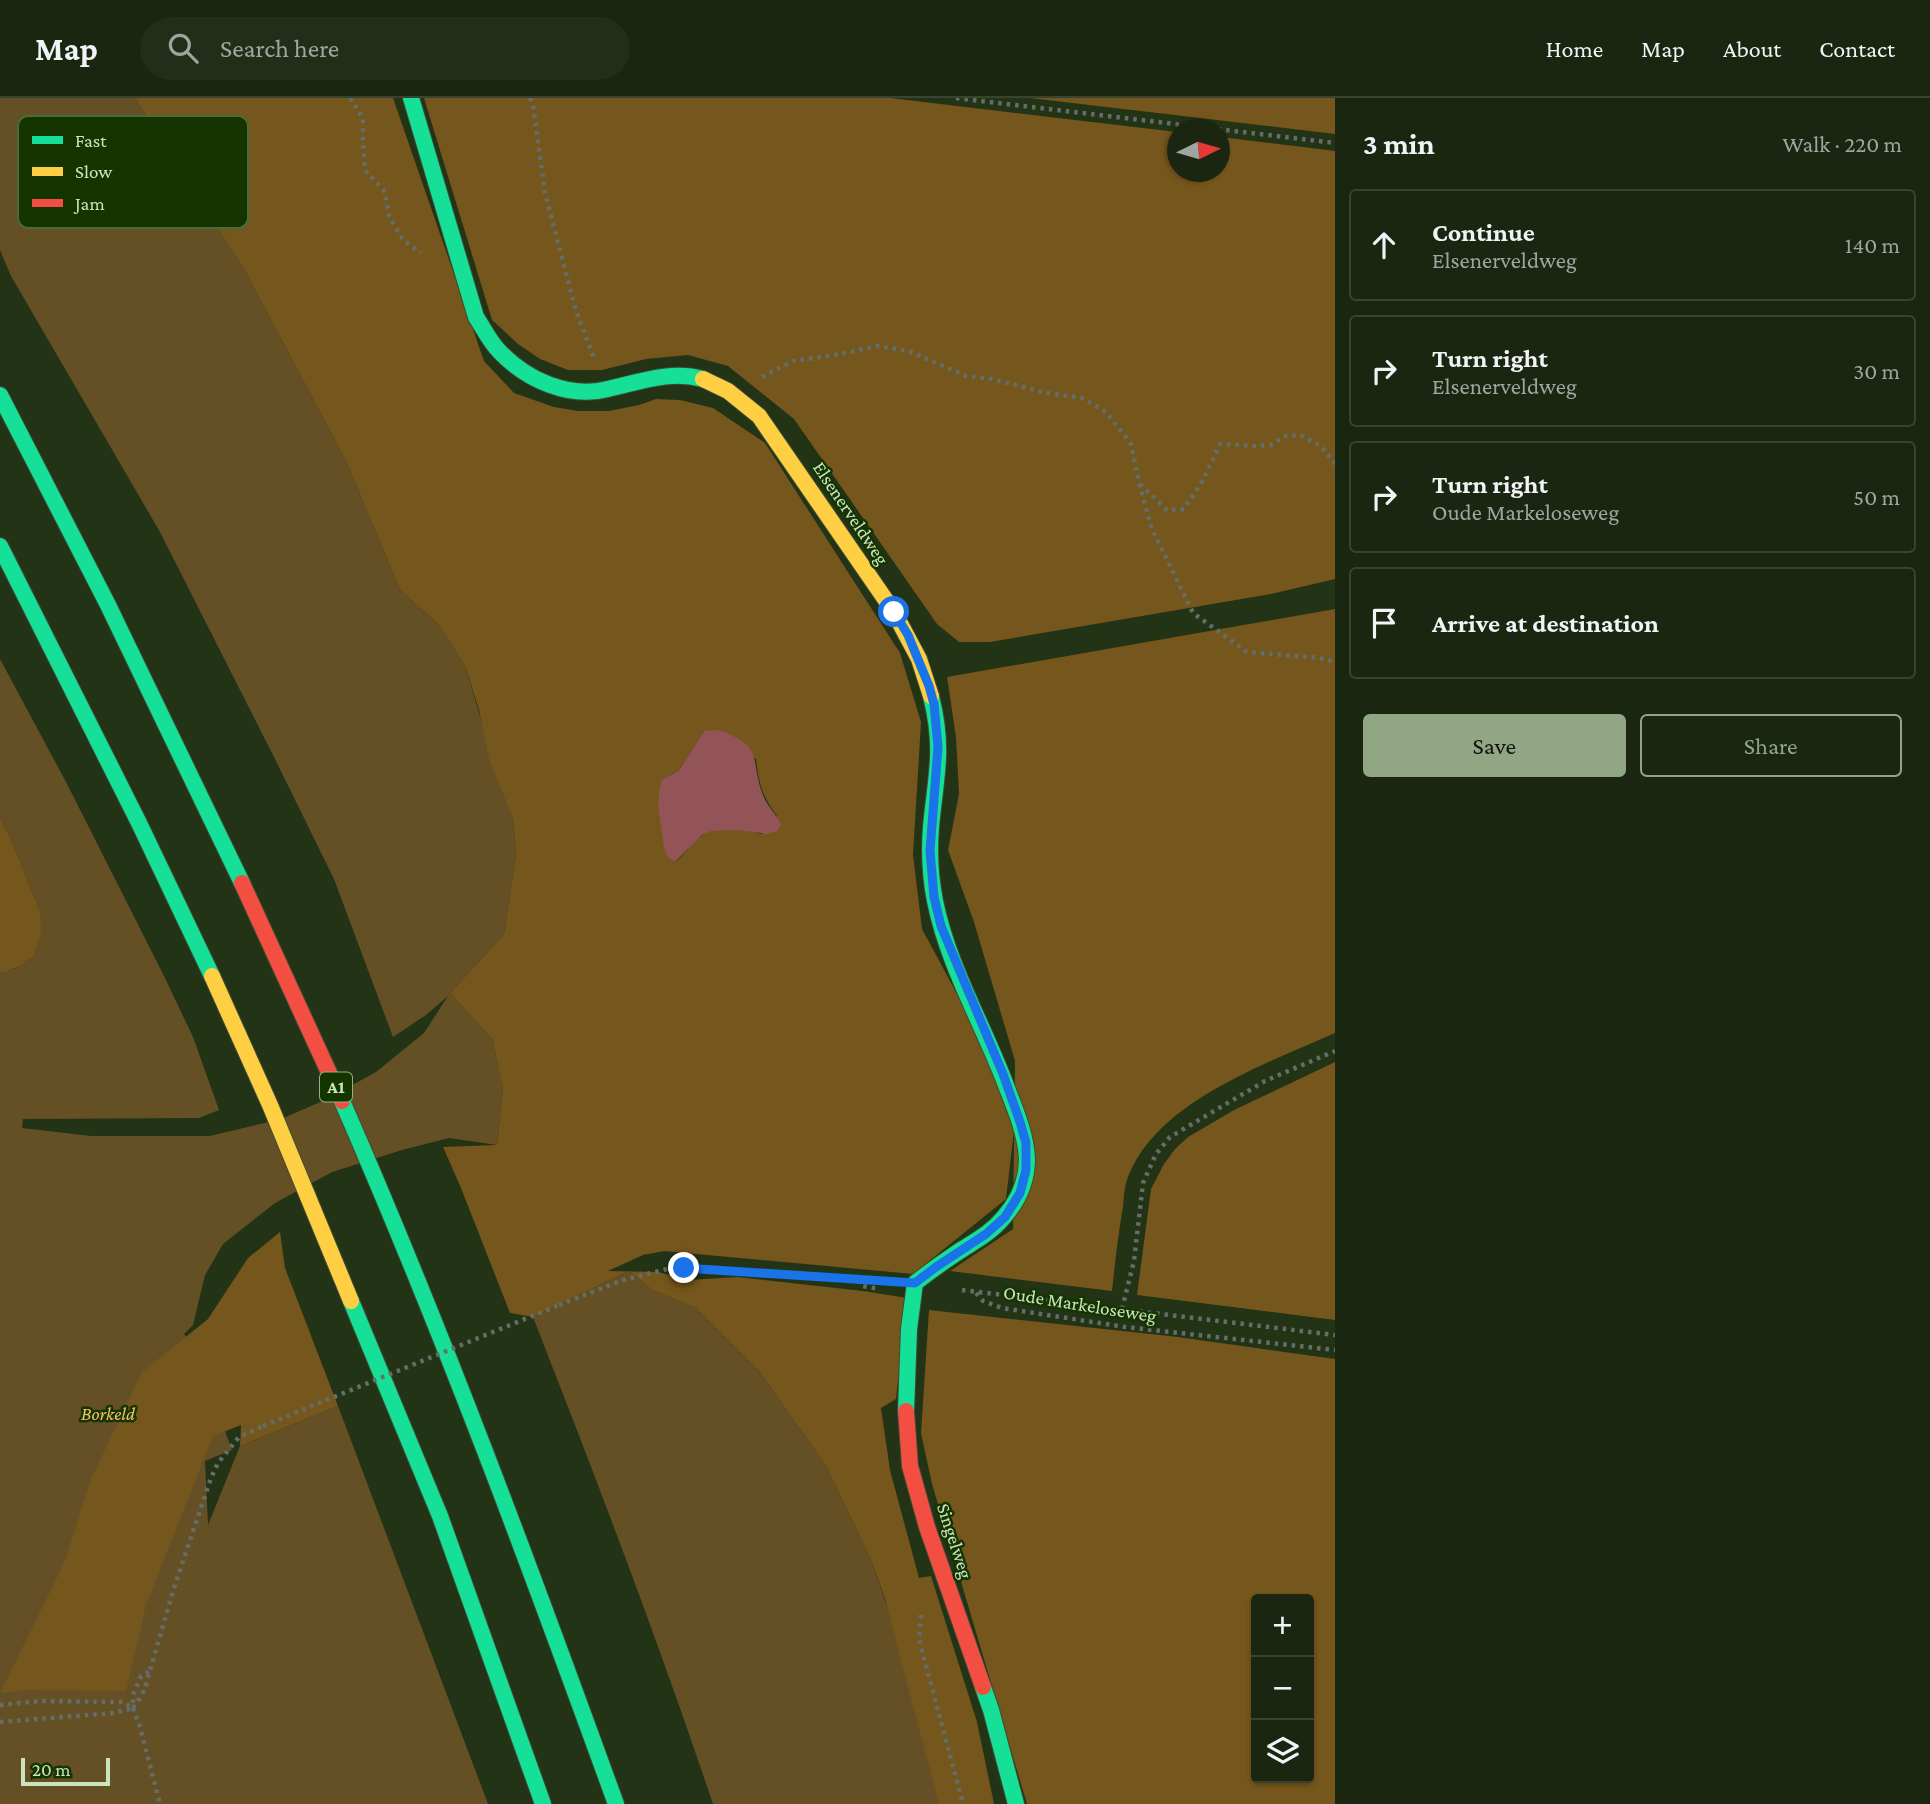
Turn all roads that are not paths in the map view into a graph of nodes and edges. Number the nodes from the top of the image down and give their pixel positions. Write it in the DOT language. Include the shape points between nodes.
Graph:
graph roads {
  1 [pos="411,98"];
  2 [pos="0,395"];
  3 [pos="0,545"];
  4 [pos="915,1283"];
  5 [pos="543,1804"];
  6 [pos="616,1804"];
  7 [pos="1016,1804"];
  1 -- 4 [label="main road, Elsenerveldweg" via="476,317 494,345 532,376 580,392 670,374 713,382 734,393 759,416 908,635 934,704 938,747 930,851 934,897 941,926 1003,1074 1026,1143 1020,1193 1005,1217"];
  2 -- 6 [label="main road, A1" via="159,708 341,1100 459,1381"];
  3 -- 5 [label="main road" via="139,824 275,1117 440,1516"];
  4 -- 7 [label="main road, Singelweg" via="906,1404 910,1466 991,1710"];
}
